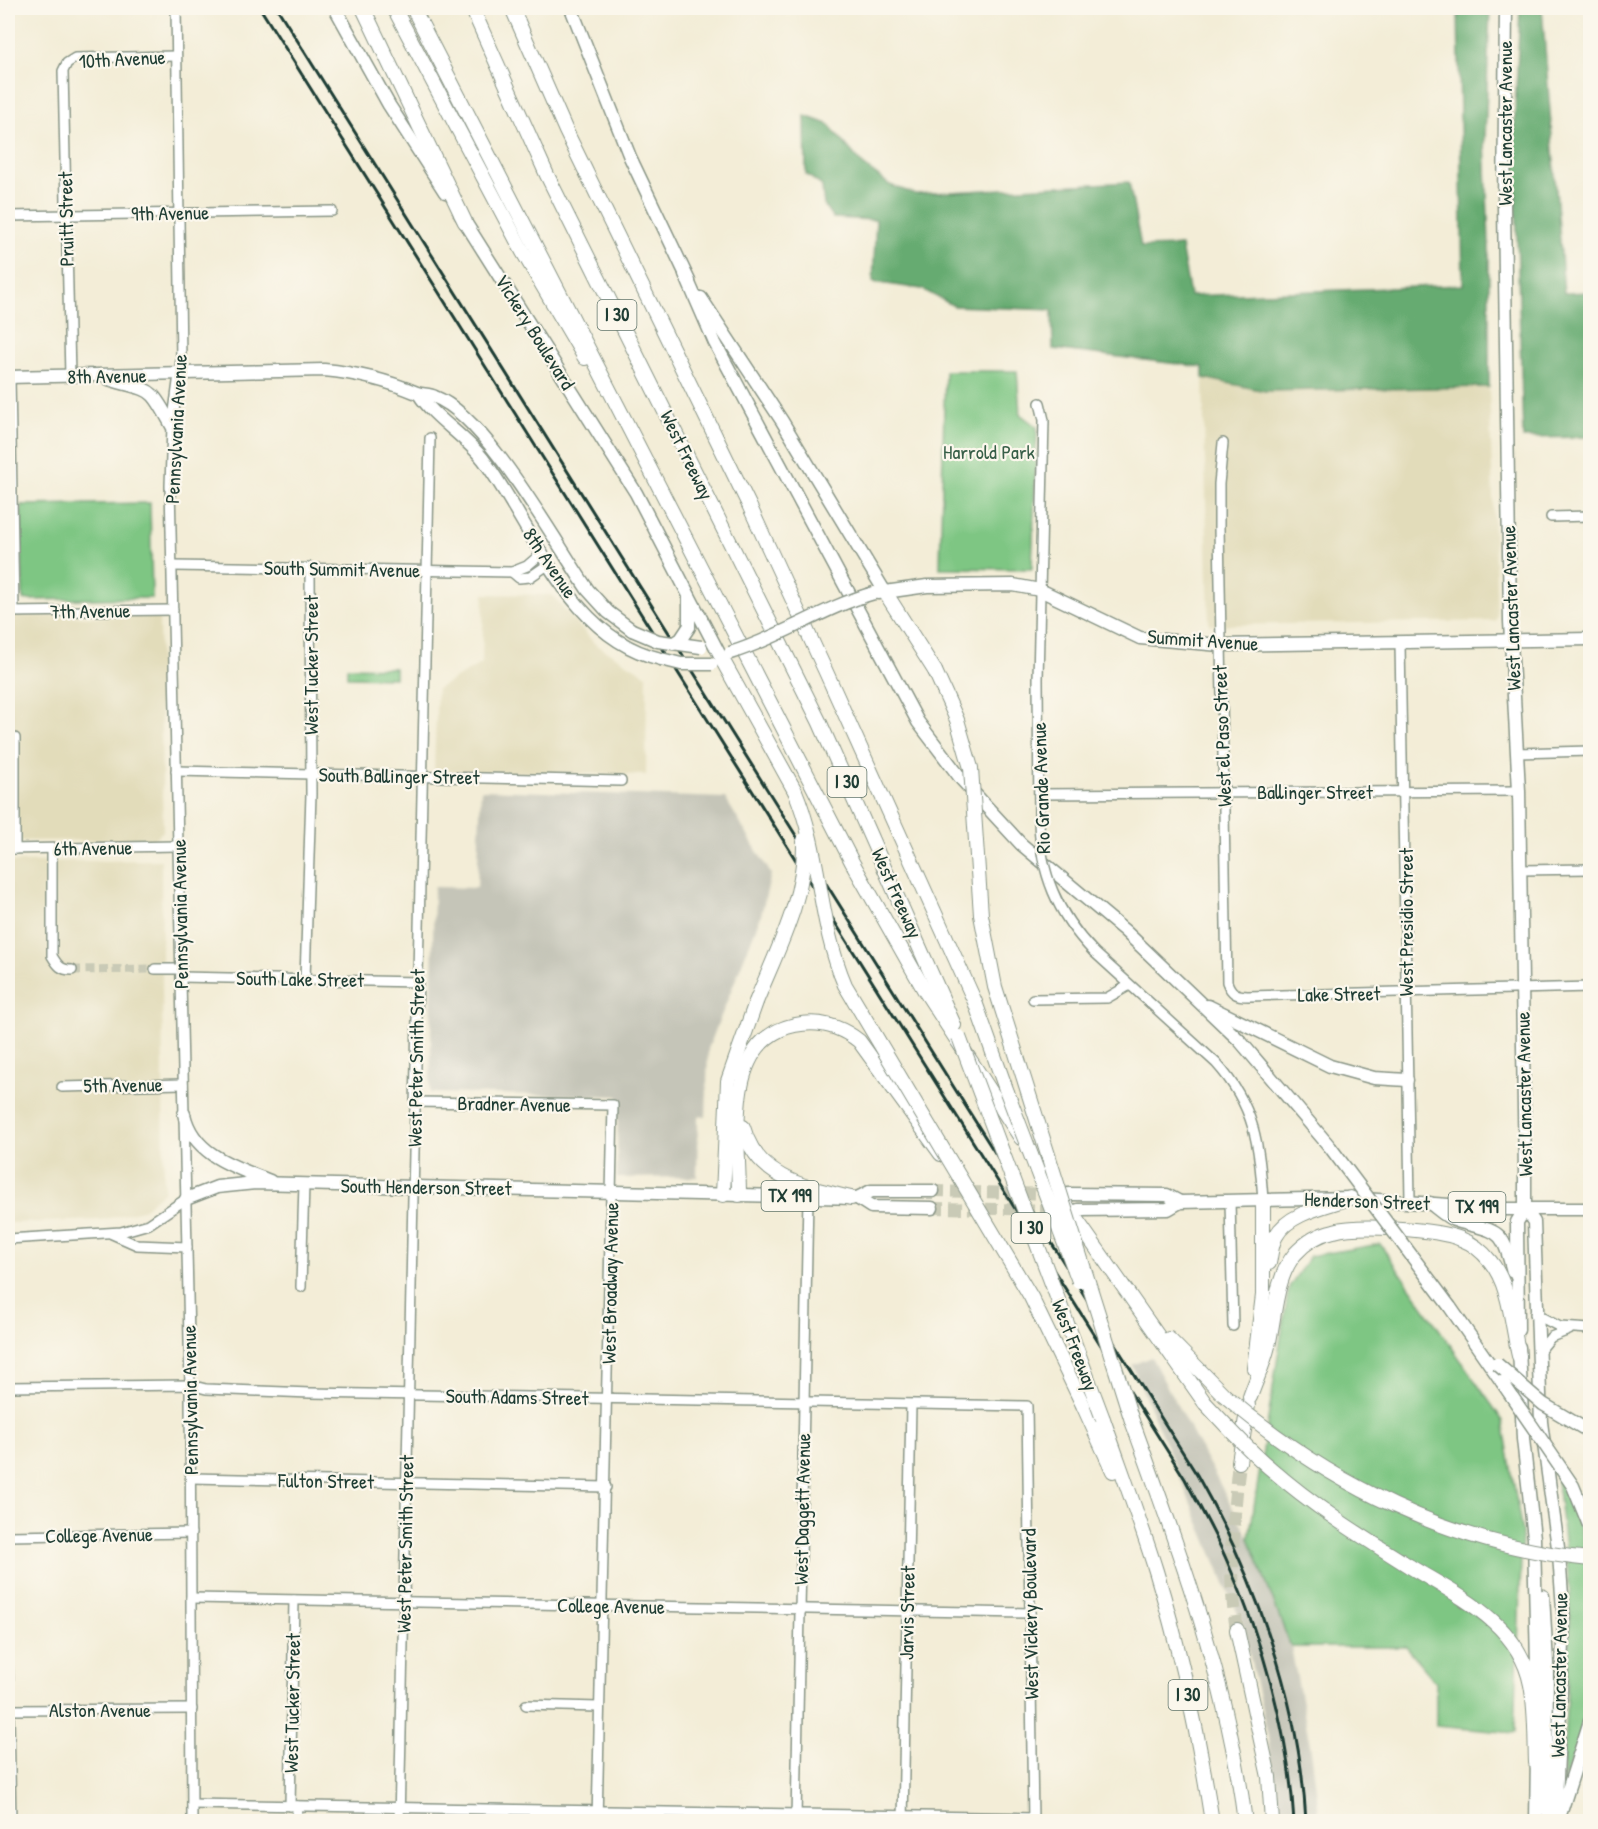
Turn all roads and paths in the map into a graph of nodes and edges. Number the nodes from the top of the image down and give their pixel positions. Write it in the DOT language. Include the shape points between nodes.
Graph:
graph roads {
  1 [pos="176,8"];
  2 [pos="335,8"];
  3 [pos="363,8"];
  4 [pos="394,8"];
  5 [pos="413,8"];
  6 [pos="470,8"];
  7 [pos="512,8"];
  8 [pos="574,8"];
  9 [pos="1506,8"];
  10 [pos="176,56"];
  11 [pos="67,63"];
  12 [pos="332,211"];
  13 [pos="178,213"];
  14 [pos="66,214"];
  15 [pos="8,216"];
  16 [pos="465,222"];
  17 [pos="685,274"];
  18 [pos="178,374"];
  19 [pos="70,376"];
  20 [pos="99,376"];
  21 [pos="9,377"];
  22 [pos="419,394"];
  23 [pos="1040,403"];
  24 [pos="172,426"];
  25 [pos="430,438"];
  26 [pos="1223,443"];
  27 [pos="671,508"];
  28 [pos="1590,516"];
  29 [pos="1551,517"];
  30 [pos="546,559"];
  31 [pos="172,566"];
  32 [pos="310,567"];
  33 [pos="427,570"];
  34 [pos="1040,590"];
  35 [pos="879,592"];
  36 [pos="689,594"];
  37 [pos="173,610"];
  38 [pos="11,612"];
  39 [pos="1590,639"];
  40 [pos="1510,640"];
  41 [pos="1400,644"];
  42 [pos="673,645"];
  43 [pos="1220,645"];
  44 [pos="716,646"];
  45 [pos="722,660"];
  46 [pos="15,738"];
  47 [pos="1590,751"];
  48 [pos="1517,753"];
  49 [pos="176,771"];
  50 [pos="312,774"];
  51 [pos="423,776"];
  52 [pos="621,780"];
  53 [pos="795,791"];
  54 [pos="1519,791"];
  55 [pos="1405,792"];
  56 [pos="1224,793"];
  57 [pos="1039,794"];
  58 [pos="178,846"];
  59 [pos="11,849"];
  60 [pos="52,849"];
  61 [pos="1590,869"];
  62 [pos="1521,870"];
  63 [pos="155,969"];
  64 [pos="72,970"];
  65 [pos="181,973"];
  66 [pos="305,979"];
  67 [pos="418,982"];
  68 [pos="1128,986"];
  69 [pos="1590,987"];
  70 [pos="1523,989"];
  71 [pos="1231,992"];
  72 [pos="1406,992"];
  73 [pos="1033,999"];
  74 [pos="1194,999"];
  75 [pos="1407,1080"];
  76 [pos="183,1084"];
  77 [pos="62,1087"];
  78 [pos="415,1102"];
  79 [pos="613,1105"];
  80 [pos="740,1113"];
  81 [pos="184,1114"];
  82 [pos="962,1182"];
  83 [pos="276,1183"];
  84 [pos="304,1184"];
  85 [pos="413,1187"];
  86 [pos="933,1191"];
  87 [pos="612,1192"];
  88 [pos="1068,1194"];
  89 [pos="723,1195"];
  90 [pos="739,1195"];
  91 [pos="808,1197"];
  92 [pos="854,1198"];
  93 [pos="1350,1198"];
  94 [pos="186,1199"];
  95 [pos="1263,1200"];
  96 [pos="1410,1200"];
  97 [pos="1230,1201"];
  98 [pos="1180,1202"];
  99 [pos="1429,1203"];
  100 [pos="932,1208"];
  101 [pos="1526,1209"];
  102 [pos="1590,1209"];
  103 [pos="1078,1210"];
  104 [pos="112,1234"];
  105 [pos="8,1239"];
  106 [pos="187,1246"];
  107 [pos="301,1287"];
  108 [pos="1263,1295"];
  109 [pos="1518,1295"];
  110 [pos="1137,1305"];
  111 [pos="1535,1314"];
  112 [pos="1233,1326"];
  113 [pos="1571,1329"];
  114 [pos="1590,1329"];
  115 [pos="1472,1337"];
  116 [pos="1538,1353"];
  117 [pos="1519,1356"];
  118 [pos="190,1386"];
  119 [pos="8,1387"];
  120 [pos="408,1395"];
  121 [pos="1250,1397"];
  122 [pos="608,1399"];
  123 [pos="804,1402"];
  124 [pos="911,1405"];
  125 [pos="1027,1406"];
  126 [pos="1132,1420"];
  127 [pos="1590,1432"];
  128 [pos="1239,1462"];
  129 [pos="190,1478"];
  130 [pos="406,1483"];
  131 [pos="606,1487"];
  132 [pos="1590,1528"];
  133 [pos="191,1533"];
  134 [pos="8,1536"];
  135 [pos="1534,1538"];
  136 [pos="1590,1559"];
  137 [pos="1156,1571"];
  138 [pos="191,1598"];
  139 [pos="294,1600"];
  140 [pos="403,1602"];
  141 [pos="601,1605"];
  142 [pos="800,1609"];
  143 [pos="907,1612"];
  144 [pos="1030,1613"];
  145 [pos="1237,1630"];
  146 [pos="8,1663"];
  147 [pos="526,1705"];
  148 [pos="598,1707"];
  149 [pos="192,1709"];
  150 [pos="8,1710"];
  151 [pos="1590,1721"];
  152 [pos="1536,1763"];
  153 [pos="9,1797"];
  154 [pos="192,1804"];
  155 [pos="294,1806"];
  156 [pos="399,1807"];
  157 [pos="596,1811"];
  158 [pos="796,1818"];
  159 [pos="903,1820"];
  160 [pos="1033,1820"];
  161 [pos="11,1821"];
  162 [pos="192,1821"];
  163 [pos="297,1821"];
  164 [pos="399,1821"];
  165 [pos="597,1821"];
  166 [pos="1212,1821"];
  167 [pos="1245,1821"];
  168 [pos="1272,1821"];
  169 [pos="1536,1821"];
  170 [pos="1550,1821"];
  171 [pos="1556,1821"];
  1 -- 10 [label="street, Pennsylvania Avenue"];
  2 -- 16 [label="main road, Vickery Boulevard" via="389,105"];
  3 -- 16 [label="highway"];
  4 -- 27 [label="highway" via="524,252"];
  5 -- 27 [label="highway"];
  6 -- 137 [label="highway, West Freeway / I 30, bridge" via="558,196 820,723 945,1001 1103,1419"];
  7 -- 126 [label="highway, West Freeway / I 30, bridge" via="566,131 749,505 975,1002"];
  8 -- 17 [label="main road" via="630,157"];
  9 -- 40 [label="main road, West Lancaster Avenue" via="1504,206"];
  10 -- 11 [label="street, 10th Avenue" via="75,58"];
  10 -- 13 [label="street, Pennsylvania Avenue"];
  11 -- 14 [label="street, Pruitt Street" via="63,71"];
  12 -- 13 [label="street, 9th Avenue"];
  13 -- 14 [label="street, 9th Avenue"];
  13 -- 18 [label="street, Pennsylvania Avenue"];
  14 -- 15 [label="street, 9th Avenue"];
  14 -- 19 [label="street, Pruitt Street"];
  16 -- 36 [label="main road, Vickery Boulevard" via="617,462"];
  17 -- 35 [label="main road" via="816,476"];
  17 -- 74 [label="main road" via="714,343 918,722 962,780 1021,844 1125,931"];
  18 -- 20 [label="main road, 8th Avenue"];
  18 -- 22 [label="main road, 8th Avenue" via="337,371 379,379"];
  18 -- 24 [label="street, Pennsylvania Avenue"];
  19 -- 20 [label="main road, 8th Avenue"];
  19 -- 21 [label="main road, 8th Avenue"];
  20 -- 24 [label="main road" via="150,391 158,398"];
  21 -- 38 [label="street"];
  22 -- 30 [label="main road, 8th Avenue" via="428,408 451,425 483,461"];
  22 -- 42 [label="main road, 8th Avenue, bridge" via="444,402 486,439 588,590 608,612 632,630"];
  23 -- 34 [label="street, Rio Grande Avenue" via="1044,420"];
  24 -- 31 [label="street, Pennsylvania Avenue"];
  25 -- 33 [label="street, West Peter Smith Street"];
  26 -- 43 [label="street, West el Paso Street" via="1219,484"];
  27 -- 110 [label="highway" via="838,835 925,991 1047,1178"];
  28 -- 29 [label="street"];
  30 -- 33 [label="street, South Summit Avenue" via="512,572"];
  30 -- 45 [label="main road, 8th Avenue, bridge" via="574,600 596,625 617,640 646,655 681,664"];
  31 -- 32 [label="street, South Summit Avenue"];
  31 -- 37 [label="street, Pennsylvania Avenue"];
  32 -- 33 [label="street, South Summit Avenue"];
  32 -- 50 [label="street, West Tucker Street"];
  33 -- 51 [label="street, West Peter Smith Street"];
  34 -- 35 [label="main road, Summit Avenue" via="974,584"];
  34 -- 43 [label="main road, Summit Avenue" via="1140,638"];
  34 -- 57 [label="street, Rio Grande Avenue"];
  35 -- 45 [label="main road, Summit Avenue, bridge" via="841,604"];
  35 -- 126 [label="highway, bridge" via="935,671 957,720 971,768 981,915 995,987"];
  36 -- 42 [label="main road, bridge" via="689,627"];
  36 -- 44 [label="main road, Vickery Boulevard"];
  37 -- 38 [label="street, 7th Avenue"];
  37 -- 49 [label="street, Pennsylvania Avenue"];
  39 -- 40 [label="main road, Summit Avenue"];
  40 -- 41 [label="main road, Summit Avenue"];
  40 -- 48 [label="main road, West Lancaster Avenue"];
  41 -- 43 [label="main road, Summit Avenue"];
  41 -- 55 [label="street, West Presidio Street"];
  42 -- 44 [label="main road, 8th Avenue, bridge"];
  43 -- 56 [label="street, West el Paso Street"];
  44 -- 45 [label="main road"];
  45 -- 53 [label="highway"];
  46 -- 59 [label="street"];
  47 -- 48 [label="street"];
  48 -- 54 [label="main road, West Lancaster Avenue"];
  49 -- 50 [label="street, South Ballinger Street"];
  49 -- 58 [label="street, Pennsylvania Avenue"];
  50 -- 51 [label="street, South Ballinger Street"];
  50 -- 66 [label="street, West Tucker Street"];
  51 -- 52 [label="street, South Ballinger Street"];
  51 -- 67 [label="street, West Peter Smith Street"];
  53 -- 82 [label="highway, bridge" via="806,820 828,936 842,977 859,1012"];
  53 -- 89 [label="highway, bridge" via="804,842 802,877 728,1081"];
  54 -- 55 [label="street, Ballinger Street"];
  54 -- 62 [label="main road, West Lancaster Avenue"];
  55 -- 56 [label="street, Ballinger Street"];
  55 -- 72 [label="street, West Presidio Street"];
  56 -- 57 [label="street, Ballinger Street"];
  56 -- 71 [label="street, West el Paso Street" via="1227,982"];
  57 -- 68 [label="street, Rio Grande Avenue, bridge" via="1039,839 1048,882 1064,917"];
  58 -- 60 [label="street, 6th Avenue"];
  58 -- 65 [label="street, Pennsylvania Avenue"];
  59 -- 60 [label="street, 6th Avenue"];
  60 -- 64 [label="street" via="52,956 58,966"];
  61 -- 62 [label="street"];
  62 -- 70 [label="main road, West Lancaster Avenue"];
  63 -- 65 [label="street, South Lake Street"];
  65 -- 66 [label="street, South Lake Street"];
  65 -- 76 [label="street, Pennsylvania Avenue"];
  66 -- 67 [label="street, South Lake Street"];
  67 -- 78 [label="street, West Peter Smith Street"];
  68 -- 73 [label="street" via="1107,998"];
  68 -- 95 [label="street, Rio Grande Avenue" via="1216,1063 1237,1089 1256,1135"];
  69 -- 70 [label="street, Lake Street"];
  70 -- 72 [label="street, Lake Street"];
  70 -- 101 [label="main road, West Lancaster Avenue"];
  71 -- 72 [label="street, Lake Street" via="1248,996"];
  72 -- 75 [label="street, West Presidio Street"];
  74 -- 75 [label="main road" via="1330,1066 1374,1078"];
  74 -- 115 [label="main road, bridge" via="1240,1041 1330,1147"];
  75 -- 96 [label="street, West Presidio Street"];
  76 -- 77 [label="street, 5th Avenue"];
  76 -- 81 [label="street, Pennsylvania Avenue"];
  78 -- 79 [label="street, Bradner Avenue"];
  78 -- 85 [label="street, West Peter Smith Street"];
  79 -- 87 [label="street, West Broadway Avenue"];
  80 -- 82 [label="highway, bridge" via="742,1074 756,1047 777,1031 804,1023 832,1026 859,1041"];
  80 -- 90 [label="highway"];
  80 -- 92 [label="highway" via="752,1151 771,1172 799,1185"];
  81 -- 83 [label="main road" via="191,1134 206,1150 234,1167"];
  81 -- 94 [label="street, Pennsylvania Avenue"];
  82 -- 137 [label="highway, bridge" via="1030,1297 1083,1404"];
  83 -- 84 [label="main road, South Henderson Street"];
  83 -- 94 [label="main road, South Henderson Street" via="217,1187"];
  84 -- 85 [label="main road, South Henderson Street"];
  84 -- 107 [label="street"];
  85 -- 87 [label="main road, South Henderson Street"];
  85 -- 120 [label="street, West Peter Smith Street"];
  86 -- 92 [label="main road, South Henderson Street / TX 199" via="871,1191"];
  87 -- 89 [label="main road, South Henderson Street"];
  87 -- 122 [label="street, West Broadway Avenue"];
  88 -- 98 [label="main road, Henderson Street / TX 199" via="1167,1195"];
  89 -- 90 [label="main road, South Henderson Street / TX 199"];
  90 -- 91 [label="main road, South Henderson Street / TX 199"];
  91 -- 92 [label="main road, South Henderson Street / TX 199"];
  91 -- 123 [label="street, West Daggett Avenue"];
  92 -- 100 [label="main road, South Henderson Street / TX 199" via="871,1207"];
  93 -- 95 [label="main road, Henderson Street / TX 199"];
  93 -- 96 [label="main road, Henderson Street / TX 199"];
  93 -- 108 [label="highway" via="1295,1219 1278,1232"];
  94 -- 104 [label="street, South Henderson Street" via="148,1224"];
  94 -- 106 [label="street, Pennsylvania Avenue"];
  95 -- 97 [label="main road, Henderson Street / TX 199"];
  95 -- 108 [label="highway"];
  96 -- 99 [label="main road, Henderson Street / TX 199"];
  97 -- 98 [label="main road, Henderson Street / TX 199"];
  97 -- 112 [label="street"];
  98 -- 103 [label="main road, Henderson Street / TX 199" via="1168,1209"];
  99 -- 101 [label="main road, Henderson Street / TX 199"];
  99 -- 109 [label="main road" via="1455,1221 1481,1225 1499,1237 1507,1248"];
  101 -- 102 [label="main road, Henderson Street / TX 199"];
  101 -- 109 [label="main road, West Lancaster Avenue" via="1517,1222"];
  101 -- 111 [label="main road, West Lancaster Avenue" via="1534,1222"];
  104 -- 105 [label="street, South Henderson Street"];
  104 -- 106 [label="street" via="137,1245"];
  106 -- 118 [label="street, Pennsylvania Avenue"];
  108 -- 121 [label="highway"];
  109 -- 117 [label="main road, West Lancaster Avenue"];
  110 -- 136 [label="highway, bridge" via="1224,1395 1275,1438 1341,1480 1387,1504 1471,1535"];
  110 -- 152 [label="highway, bridge" via="1205,1402 1253,1453 1336,1519 1490,1618 1514,1643 1531,1685"];
  111 -- 113 [label="street" via="1551,1324"];
  111 -- 116 [label="main road, West Lancaster Avenue"];
  113 -- 114 [label="street"];
  113 -- 116 [label="street" via="1551,1337"];
  115 -- 127 [label="main road, bridge" via="1543,1404"];
  115 -- 132 [label="main road, bridge" via="1573,1486"];
  116 -- 171 [label="main road, West Lancaster Avenue" via="1541,1422 1564,1622"];
  117 -- 121 [label="highway" via="1500,1278 1476,1247 1443,1234 1340,1229 1309,1242 1287,1267 1268,1348"];
  117 -- 135 [label="main road, West Lancaster Avenue"];
  118 -- 119 [label="street, South Adams Street"];
  118 -- 120 [label="street, South Adams Street"];
  118 -- 129 [label="street, Pennsylvania Avenue"];
  120 -- 122 [label="street, South Adams Street"];
  120 -- 130 [label="street, West Peter Smith Street"];
  121 -- 128 [label="highway"];
  122 -- 123 [label="street, South Adams Street"];
  122 -- 131 [label="street, West Broadway Avenue"];
  123 -- 124 [label="street, South Adams Street"];
  123 -- 142 [label="street, West Daggett Avenue"];
  124 -- 125 [label="street, South Adams Street"];
  124 -- 143 [label="street, Jarvis Street"];
  125 -- 144 [label="street, West Vickery Boulevard"];
  126 -- 167 [label="highway, West Freeway / I 30" via="1214,1658 1236,1757"];
  129 -- 130 [label="street, Fulton Street"];
  129 -- 133 [label="street, Pennsylvania Avenue"];
  130 -- 131 [label="street, Fulton Street"];
  130 -- 140 [label="street, West Peter Smith Street"];
  131 -- 141 [label="street, West Broadway Avenue"];
  133 -- 134 [label="street, College Avenue"];
  133 -- 138 [label="street, Pennsylvania Avenue"];
  135 -- 152 [label="main road, West Lancaster Avenue" via="1539,1683"];
  135 -- 170 [label="main road" via="1545,1605 1546,1804"];
  137 -- 166 [label="highway, West Freeway / I 30" via="1202,1757"];
  138 -- 139 [label="street, College Avenue"];
  138 -- 149 [label="street, Pennsylvania Avenue"];
  139 -- 140 [label="street, College Avenue"];
  139 -- 155 [label="street, West Tucker Street"];
  140 -- 141 [label="street, College Avenue"];
  140 -- 156 [label="street, West Peter Smith Street"];
  141 -- 142 [label="street, College Avenue"];
  141 -- 148 [label="street, West Broadway Avenue"];
  142 -- 143 [label="street, College Avenue"];
  142 -- 158 [label="street, West Daggett Avenue"];
  143 -- 144 [label="street, College Avenue"];
  143 -- 159 [label="street, Jarvis Street"];
  144 -- 160 [label="street, West Vickery Boulevard"];
  145 -- 168 [label="highway" via="1269,1777"];
  146 -- 150 [label="street"];
  147 -- 148 [label="street"];
  148 -- 157 [label="street, West Broadway Avenue"];
  149 -- 150 [label="street, Alston Avenue"];
  149 -- 154 [label="street, Pennsylvania Avenue"];
  150 -- 153 [label="street"];
  151 -- 171 [label="main road"];
  152 -- 169 [label="main road, West Lancaster Avenue"];
  153 -- 161 [label="street"];
  154 -- 155 [label="street"];
  154 -- 162 [label="street, Pennsylvania Avenue"];
  155 -- 156 [label="street"];
  155 -- 163 [label="street, West Tucker Street"];
  156 -- 157 [label="street"];
  156 -- 164 [label="street, West Peter Smith Street"];
  157 -- 158 [label="street"];
  157 -- 165 [label="street, West Broadway Avenue"];
  158 -- 159 [label="street"];
  159 -- 160 [label="street"];
}
